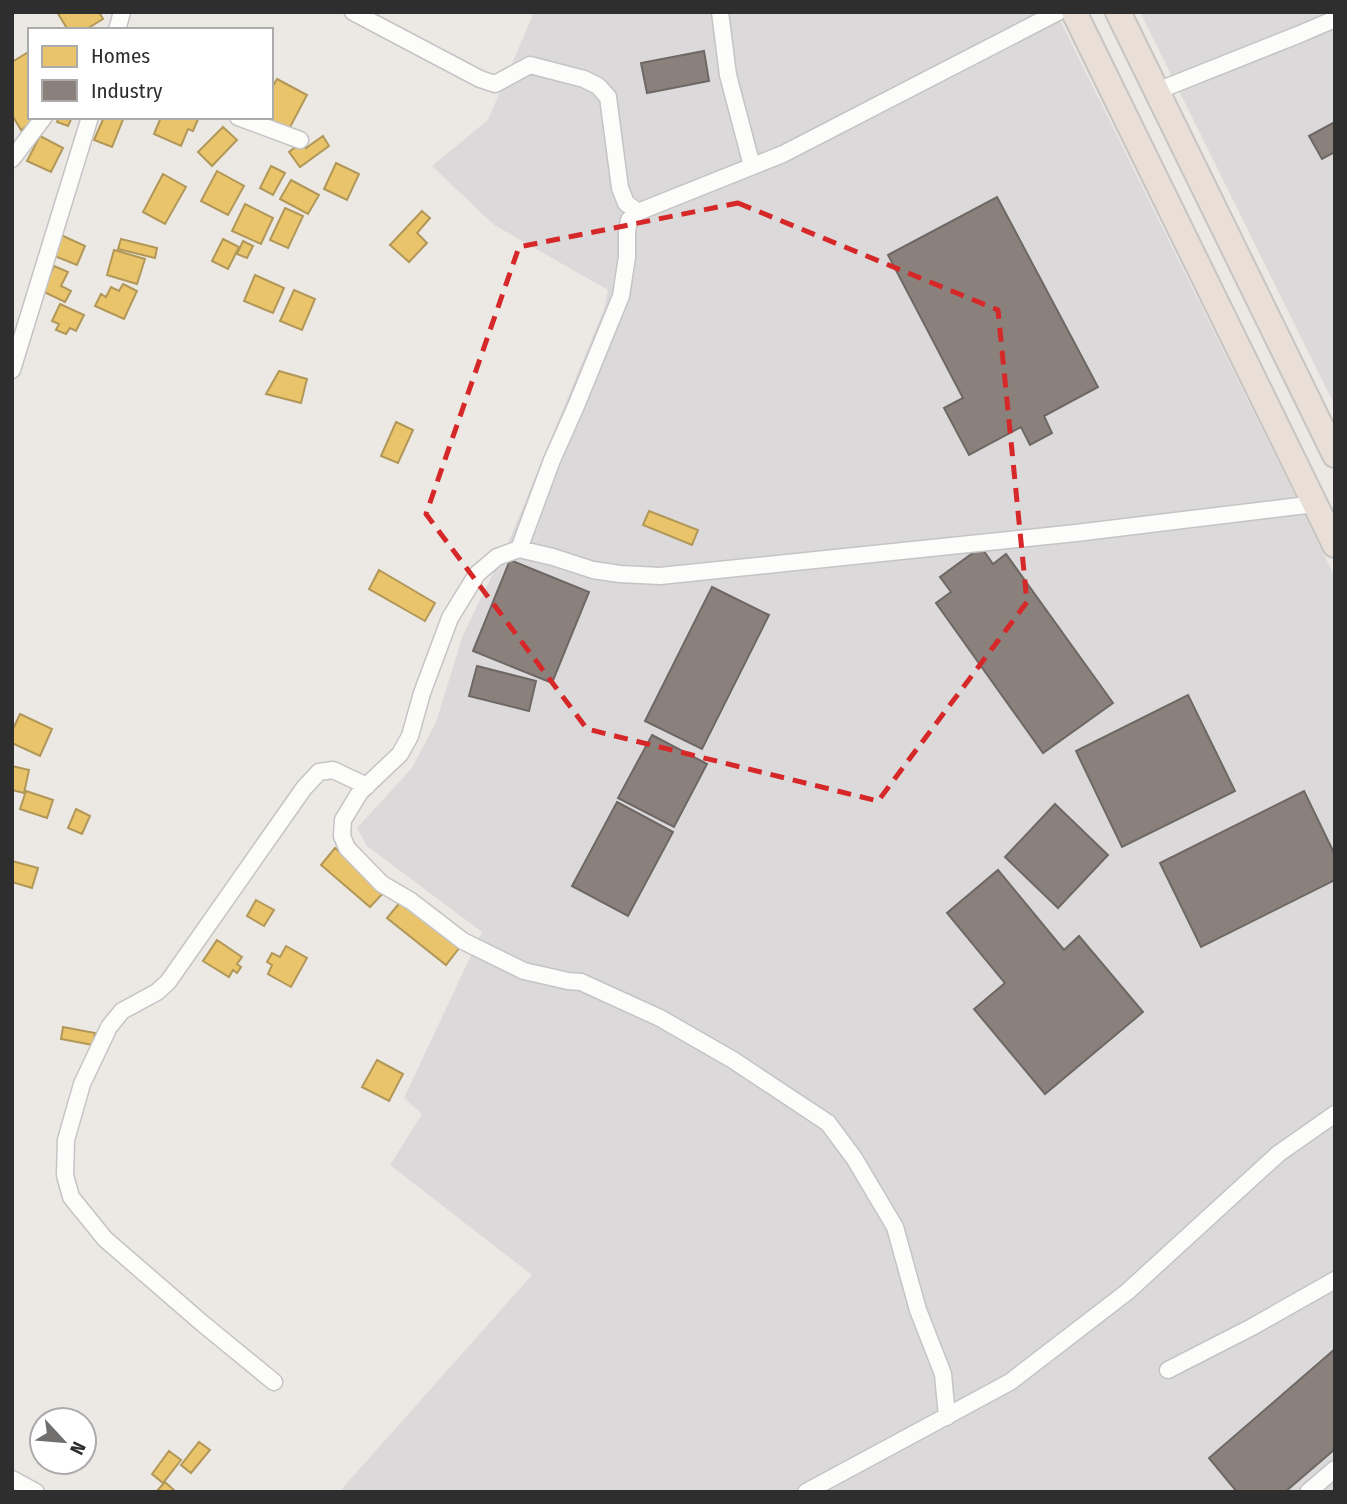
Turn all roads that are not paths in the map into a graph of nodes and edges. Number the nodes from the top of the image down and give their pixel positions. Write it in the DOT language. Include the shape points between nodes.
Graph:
graph roads {
  1 [pos="353,12"];
  2 [pos="720,12"];
  3 [pos="1058,12"];
  4 [pos="1074,12"];
  5 [pos="1118,12"];
  6 [pos="1335,19"];
  7 [pos="1157,90"];
  8 [pos="42,119"];
  9 [pos="89,119"];
  10 [pos="244,119"];
  11 [pos="300,139"];
  12 [pos="12,159"];
  13 [pos="752,166"];
  14 [pos="638,212"];
  15 [pos="12,370"];
  16 [pos="1335,455"];
  17 [pos="1315,504"];
  18 [pos="1335,545"];
  19 [pos="519,549"];
  20 [pos="367,786"];
  21 [pos="1335,1114"];
  22 [pos="1335,1280"];
  23 [pos="1168,1370"];
  24 [pos="274,1382"];
  25 [pos="947,1417"];
  26 [pos="1335,1469"];
  27 [pos="12,1479"];
  28 [pos="36,1492"];
  29 [pos="806,1492"];
  30 [pos="1308,1492"];
  1 -- 14 [label="street" via="495,84 530,65 598,86 608,97 620,188 626,203"];
  2 -- 13 [label="street" via="728,75"];
  3 -- 13 [label="street"];
  4 -- 17 [label="highway"];
  5 -- 7 [label="highway"];
  6 -- 7 [label="street"];
  7 -- 16 [label="highway"];
  8 -- 12 [label="street"];
  9 -- 15 [label="street"];
  10 -- 11 [label="street"];
  13 -- 14 [label="street"];
  14 -- 19 [label="street" via="629,220 621,296"];
  17 -- 18 [label="highway"];
  17 -- 19 [label="street" via="660,576 593,570"];
  19 -- 20 [label="street" via="497,556 477,574 450,618 410,736 400,754"];
  20 -- 24 [label="street" via="333,770 318,772 303,788 168,982 122,1011 109,1027 82,1083 66,1140 65,1175 71,1197 105,1239"];
  20 -- 25 [label="street" via="343,820 342,836 347,848 382,884 463,941 497,958 524,971 581,982 660,1018 828,1123 895,1227 918,1310 943,1374"];
  21 -- 25 [label="street" via="1278,1154 1127,1292 1010,1382"];
  22 -- 23 [label="street"];
  25 -- 29 [label="street"];
  26 -- 30 [label="street"];
  27 -- 28 [label="street"];
}
